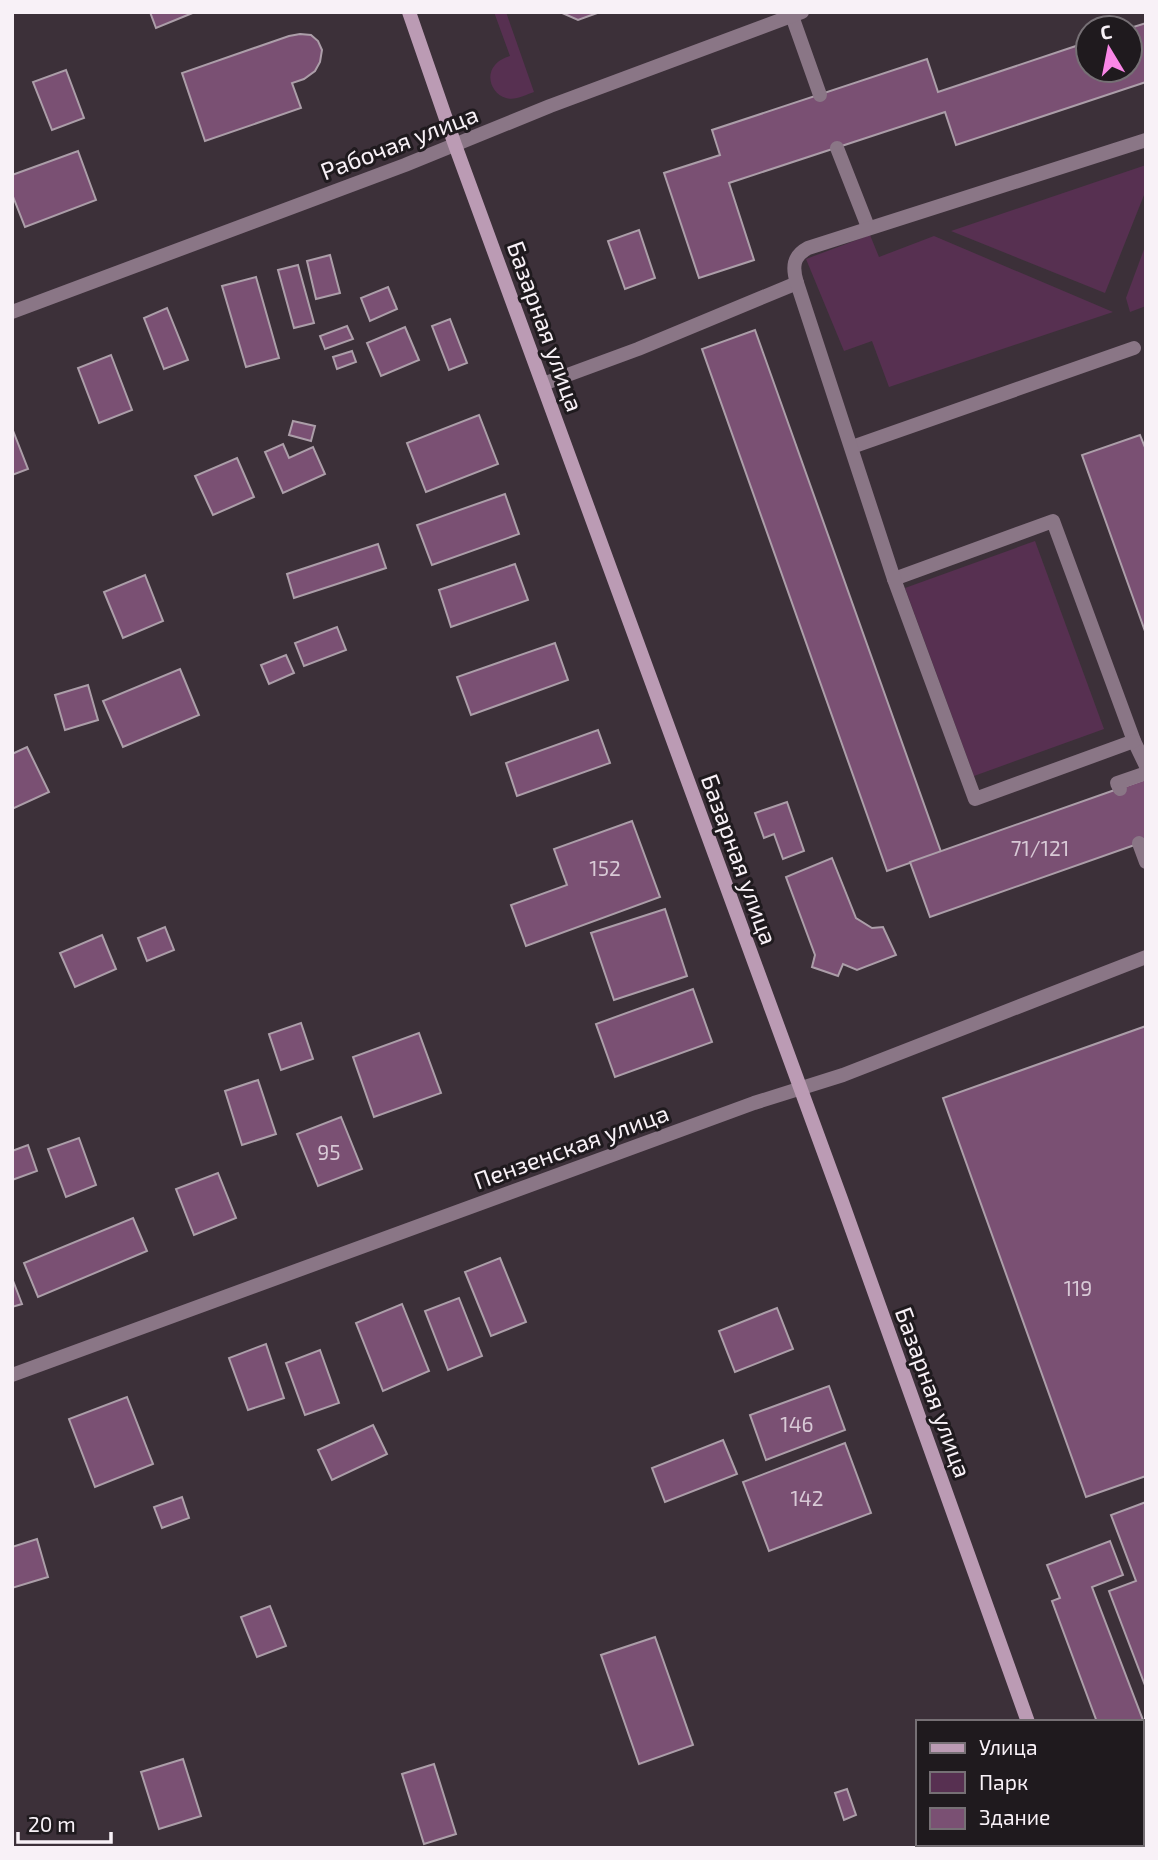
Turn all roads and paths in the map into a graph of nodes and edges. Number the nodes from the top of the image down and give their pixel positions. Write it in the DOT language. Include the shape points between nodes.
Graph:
graph roads {
  1 [pos="409,12"];
  2 [pos="797,14"];
  3 [pos="763,18"];
  4 [pos="820,95"];
  5 [pos="1146,140"];
  6 [pos="455,145"];
  7 [pos="837,148"];
  8 [pos="868,228"];
  9 [pos="797,283"];
  10 [pos="12,312"];
  11 [pos="1134,348"];
  12 [pos="543,384"];
  13 [pos="852,447"];
  14 [pos="894,579"];
  15 [pos="1134,741"];
  16 [pos="1146,766"];
  17 [pos="1146,774"];
  18 [pos="1120,789"];
  19 [pos="1139,843"];
  20 [pos="1146,862"];
  21 [pos="1146,957"];
  22 [pos="800,1088"];
  23 [pos="12,1375"];
  24 [pos="1027,1720"];
  1 -- 6 [label="main road, Базарная улица"];
  2 -- 3 [label="street, Рабочая улица"];
  2 -- 4 [label="street"];
  3 -- 6 [label="street, Рабочая улица"];
  5 -- 8 [label="street"];
  6 -- 10 [label="street, Рабочая улица"];
  6 -- 12 [label="main road, Базарная улица"];
  7 -- 8 [label="street"];
  8 -- 9 [label="street" via="801,251 793,265"];
  9 -- 12 [label="street"];
  9 -- 13 [label="street"];
  11 -- 13 [label="street"];
  12 -- 22 [label="main road, Базарная улица"];
  13 -- 14 [label="street"];
  14 -- 15 [label="street" via="1053,521"];
  14 -- 15 [label="street" via="975,799"];
  15 -- 16 [label="street"];
  17 -- 18 [label="street" via="1117,783"];
  19 -- 20 [label="street"];
  21 -- 22 [label="street, Пензенская улица"];
  22 -- 23 [label="street, Пензенская улица"];
  22 -- 24 [label="main road, Базарная улица"];
}
